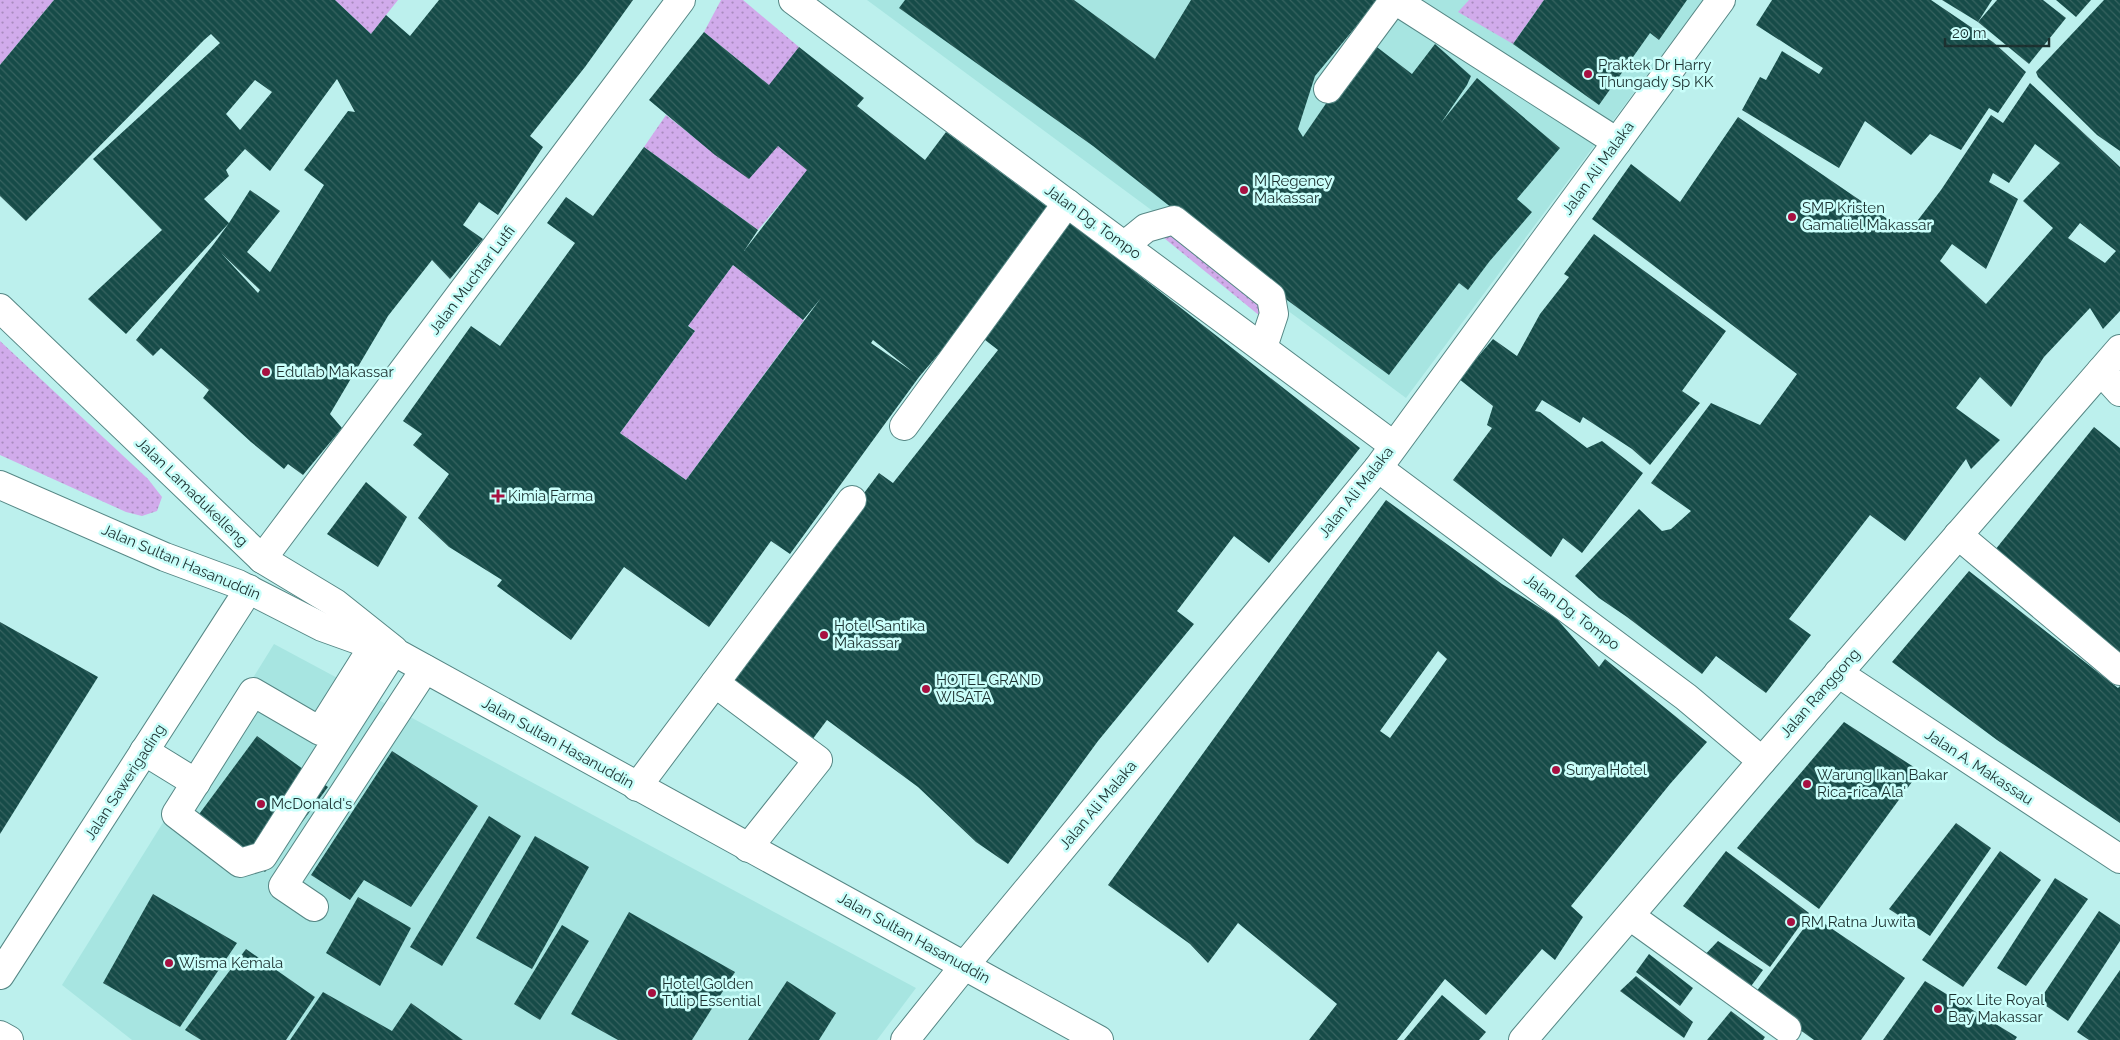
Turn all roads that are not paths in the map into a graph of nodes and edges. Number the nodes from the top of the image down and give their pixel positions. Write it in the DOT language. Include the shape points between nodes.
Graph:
graph roads {
  1 [pos="681,0"];
  2 [pos="793,0"];
  3 [pos="1395,0"];
  4 [pos="1722,0"];
  5 [pos="1328,89"];
  6 [pos="1617,142"];
  7 [pos="1067,203"];
  8 [pos="1125,245"];
  9 [pos="0,308"];
  10 [pos="1263,347"];
  11 [pos="2120,349"];
  12 [pos="2101,371"];
  13 [pos="2120,392"];
  14 [pos="904,426"];
  15 [pos="1394,445"];
  16 [pos="1378,468"];
  17 [pos="0,485"];
  18 [pos="852,500"];
  19 [pos="1958,535"];
  20 [pos="262,559"];
  21 [pos="249,590"];
  22 [pos="389,651"];
  23 [pos="425,669"];
  24 [pos="2120,671"];
  25 [pos="1838,673"];
  26 [pos="715,683"];
  27 [pos="144,751"];
  28 [pos="1762,761"];
  29 [pos="196,783"];
  30 [pos="637,787"];
  31 [pos="748,848"];
  32 [pos="2120,859"];
  33 [pos="314,907"];
  34 [pos="1630,916"];
  35 [pos="965,965"];
  36 [pos="0,975"];
  37 [pos="1787,1030"];
  38 [pos="0,1034"];
  39 [pos="10,1040"];
  40 [pos="905,1040"];
  41 [pos="1099,1040"];
  42 [pos="1523,1040"];
  1 -- 20 [label="street, Jalan Muchtar Lutfi"];
  2 -- 7 [label="street, Jalan Dg. Tompo"];
  3 -- 5 [label="street"];
  3 -- 6 [label="street"];
  4 -- 6 [label="street, Jalan Ali Malaka"];
  6 -- 15 [label="street, Jalan Ali Malaka"];
  7 -- 8 [label="street, Jalan Dg. Tompo"];
  7 -- 14 [label="street"];
  8 -- 10 [label="street, Jalan Dg. Tompo"];
  8 -- 10 [label="street" via="1146,228 1174,220 1272,297 1274,314"];
  9 -- 20 [label="street, Jalan Lamadukelleng"];
  10 -- 15 [label="street, Jalan Dg. Tompo"];
  11 -- 12 [label="street, Jalan Ranggong"];
  12 -- 13 [label="street"];
  12 -- 19 [label="street, Jalan Ranggong"];
  15 -- 16 [label="street, Jalan Ali Malaka"];
  16 -- 28 [label="street, Jalan Dg. Tompo" via="1686,697"];
  16 -- 35 [label="street, Jalan Ali Malaka"];
  17 -- 21 [label="street, Jalan Sultan Hasanuddin"];
  18 -- 26 [label="street"];
  19 -- 24 [label="street"];
  19 -- 25 [label="street, Jalan Ranggong"];
  20 -- 22 [label="street, Jalan Lamadukelleng" via="334,603"];
  21 -- 22 [label="street, Jalan Sultan Hasanuddin" via="322,627"];
  21 -- 27 [label="street, Jalan Sawerigading"];
  22 -- 23 [label="street, Jalan Sultan Hasanuddin"];
  22 -- 29 [label="street" via="320,731 253,692"];
  22 -- 29 [label="street" via="263,856 240,862 176,814"];
  23 -- 30 [label="street, Jalan Sultan Hasanuddin"];
  23 -- 33 [label="street" via="283,886"];
  25 -- 28 [label="street, Jalan Ranggong"];
  25 -- 32 [label="street, Jalan A. Makassau"];
  26 -- 30 [label="street"];
  26 -- 31 [label="street" via="818,760"];
  27 -- 29 [label="street"];
  27 -- 36 [label="street, Jalan Sawerigading"];
  28 -- 34 [label="street, Jalan Ranggong"];
  30 -- 31 [label="street, Jalan Sultan Hasanuddin"];
  31 -- 35 [label="street, Jalan Sultan Hasanuddin"];
  34 -- 37 [label="street"];
  34 -- 42 [label="street, Jalan Ranggong"];
  35 -- 40 [label="street, Jalan Ali Malaka"];
  35 -- 41 [label="street, Jalan Sultan Hasanuddin"];
  38 -- 39 [label="street"];
}
